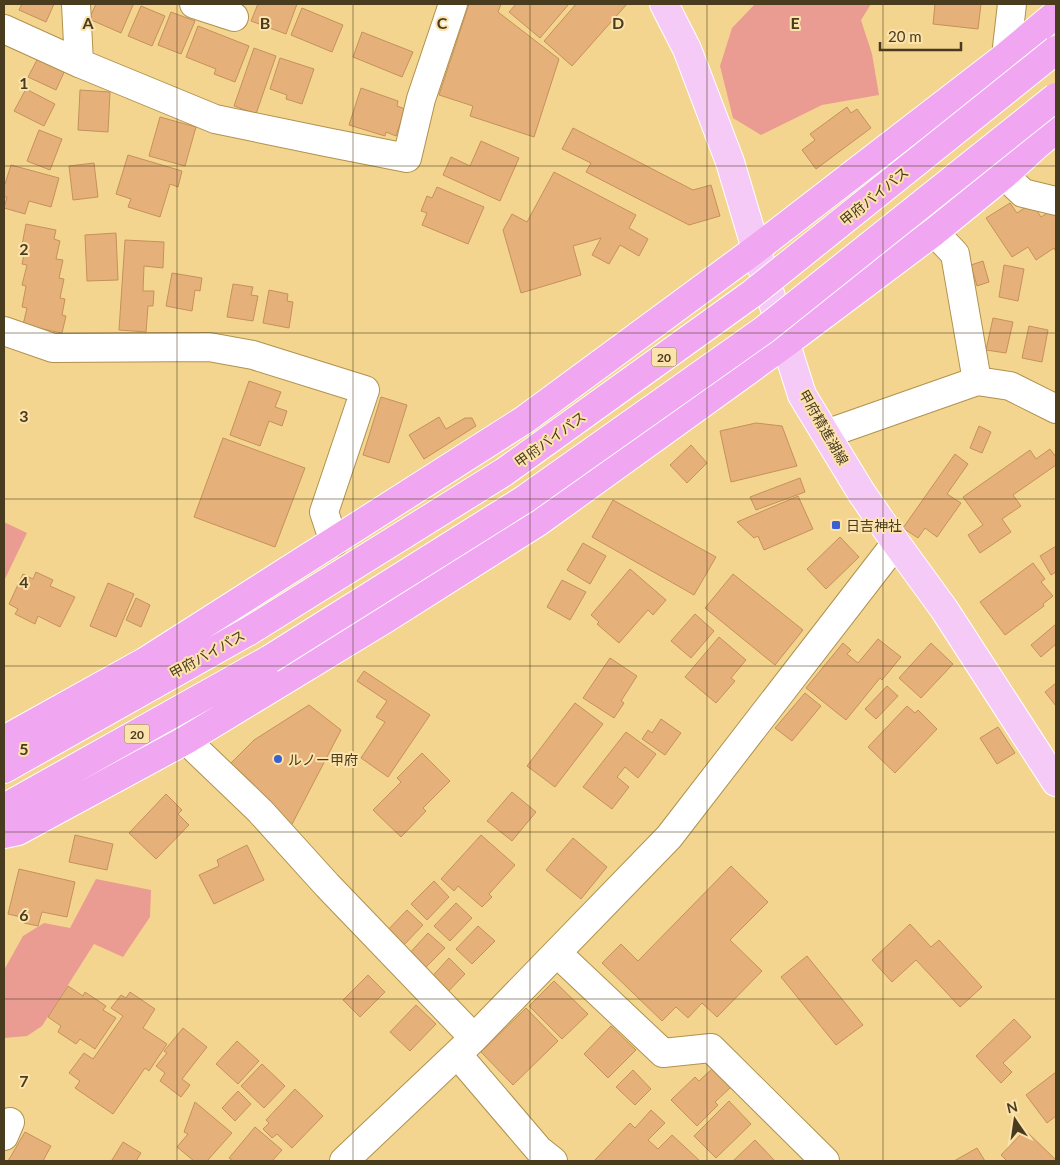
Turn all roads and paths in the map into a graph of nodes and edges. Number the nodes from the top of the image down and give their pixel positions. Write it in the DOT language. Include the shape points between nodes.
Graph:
graph roads {
  1 [pos="76,4"];
  2 [pos="194,4"];
  3 [pos="453,4"];
  4 [pos="664,4"];
  5 [pos="1012,4"];
  6 [pos="1056,14"];
  7 [pos="234,17"];
  8 [pos="4,29"];
  9 [pos="1056,50"];
  10 [pos="1006,56"];
  11 [pos="79,63"];
  12 [pos="1056,97"];
  13 [pos="1056,129"];
  14 [pos="1004,175"];
  15 [pos="1056,200"];
  16 [pos="934,232"];
  17 [pos="756,249"];
  18 [pos="4,332"];
  19 [pos="786,343"];
  20 [pos="977,381"];
  21 [pos="1056,409"];
  22 [pos="826,434"];
  23 [pos="334,542"];
  24 [pos="896,543"];
  25 [pos="4,740"];
  26 [pos="186,740"];
  27 [pos="4,769"];
  28 [pos="1056,782"];
  29 [pos="4,808"];
  30 [pos="4,834"];
  31 [pos="557,953"];
  32 [pos="465,1046"];
  33 [pos="344,1161"];
  34 [pos="553,1161"];
  35 [pos="825,1161"];
  1 -- 11 [label="street"];
  2 -- 7 [label="street"];
  3 -- 11 [label="street" via="421,99 407,158 215,118"];
  4 -- 17 [label="main road, 甲府精進湖線" via="687,49 730,162"];
  5 -- 10 [label="street"];
  6 -- 10 [label="highway"];
  8 -- 11 [label="street"];
  9 -- 27 [label="highway, 甲府バイパス / 20, bridge" via="753,293 504,472 248,631"];
  10 -- 17 [label="highway"];
  12 -- 29 [label="highway, 20, bridge" via="764,330 525,499 270,659"];
  13 -- 14 [label="highway"];
  14 -- 15 [label="street" via="1023,193"];
  14 -- 16 [label="highway"];
  16 -- 19 [label="highway"];
  16 -- 20 [label="street" via="954,254"];
  17 -- 19 [label="main road, 甲府精進湖線"];
  17 -- 23 [label="highway" via="524,420"];
  18 -- 23 [label="street" via="53,348 209,347 253,355 365,390 324,512"];
  19 -- 22 [label="main road, 甲府精進湖線" via="802,395"];
  19 -- 26 [label="highway" via="538,522"];
  20 -- 21 [label="street" via="1010,386"];
  20 -- 22 [label="street"];
  22 -- 24 [label="main road, 甲府精進湖線"];
  23 -- 25 [label="highway" via="146,661"];
  24 -- 28 [label="main road, 甲府精進湖線" via="944,609"];
  24 -- 31 [label="street" via="669,837"];
  26 -- 30 [label="highway" via="18,831"];
  26 -- 32 [label="street" via="260,811 328,885"];
  31 -- 32 [label="street"];
  31 -- 35 [label="street" via="663,1053 711,1048"];
  32 -- 33 [label="street"];
  32 -- 34 [label="street" via="539,1150"];
}
